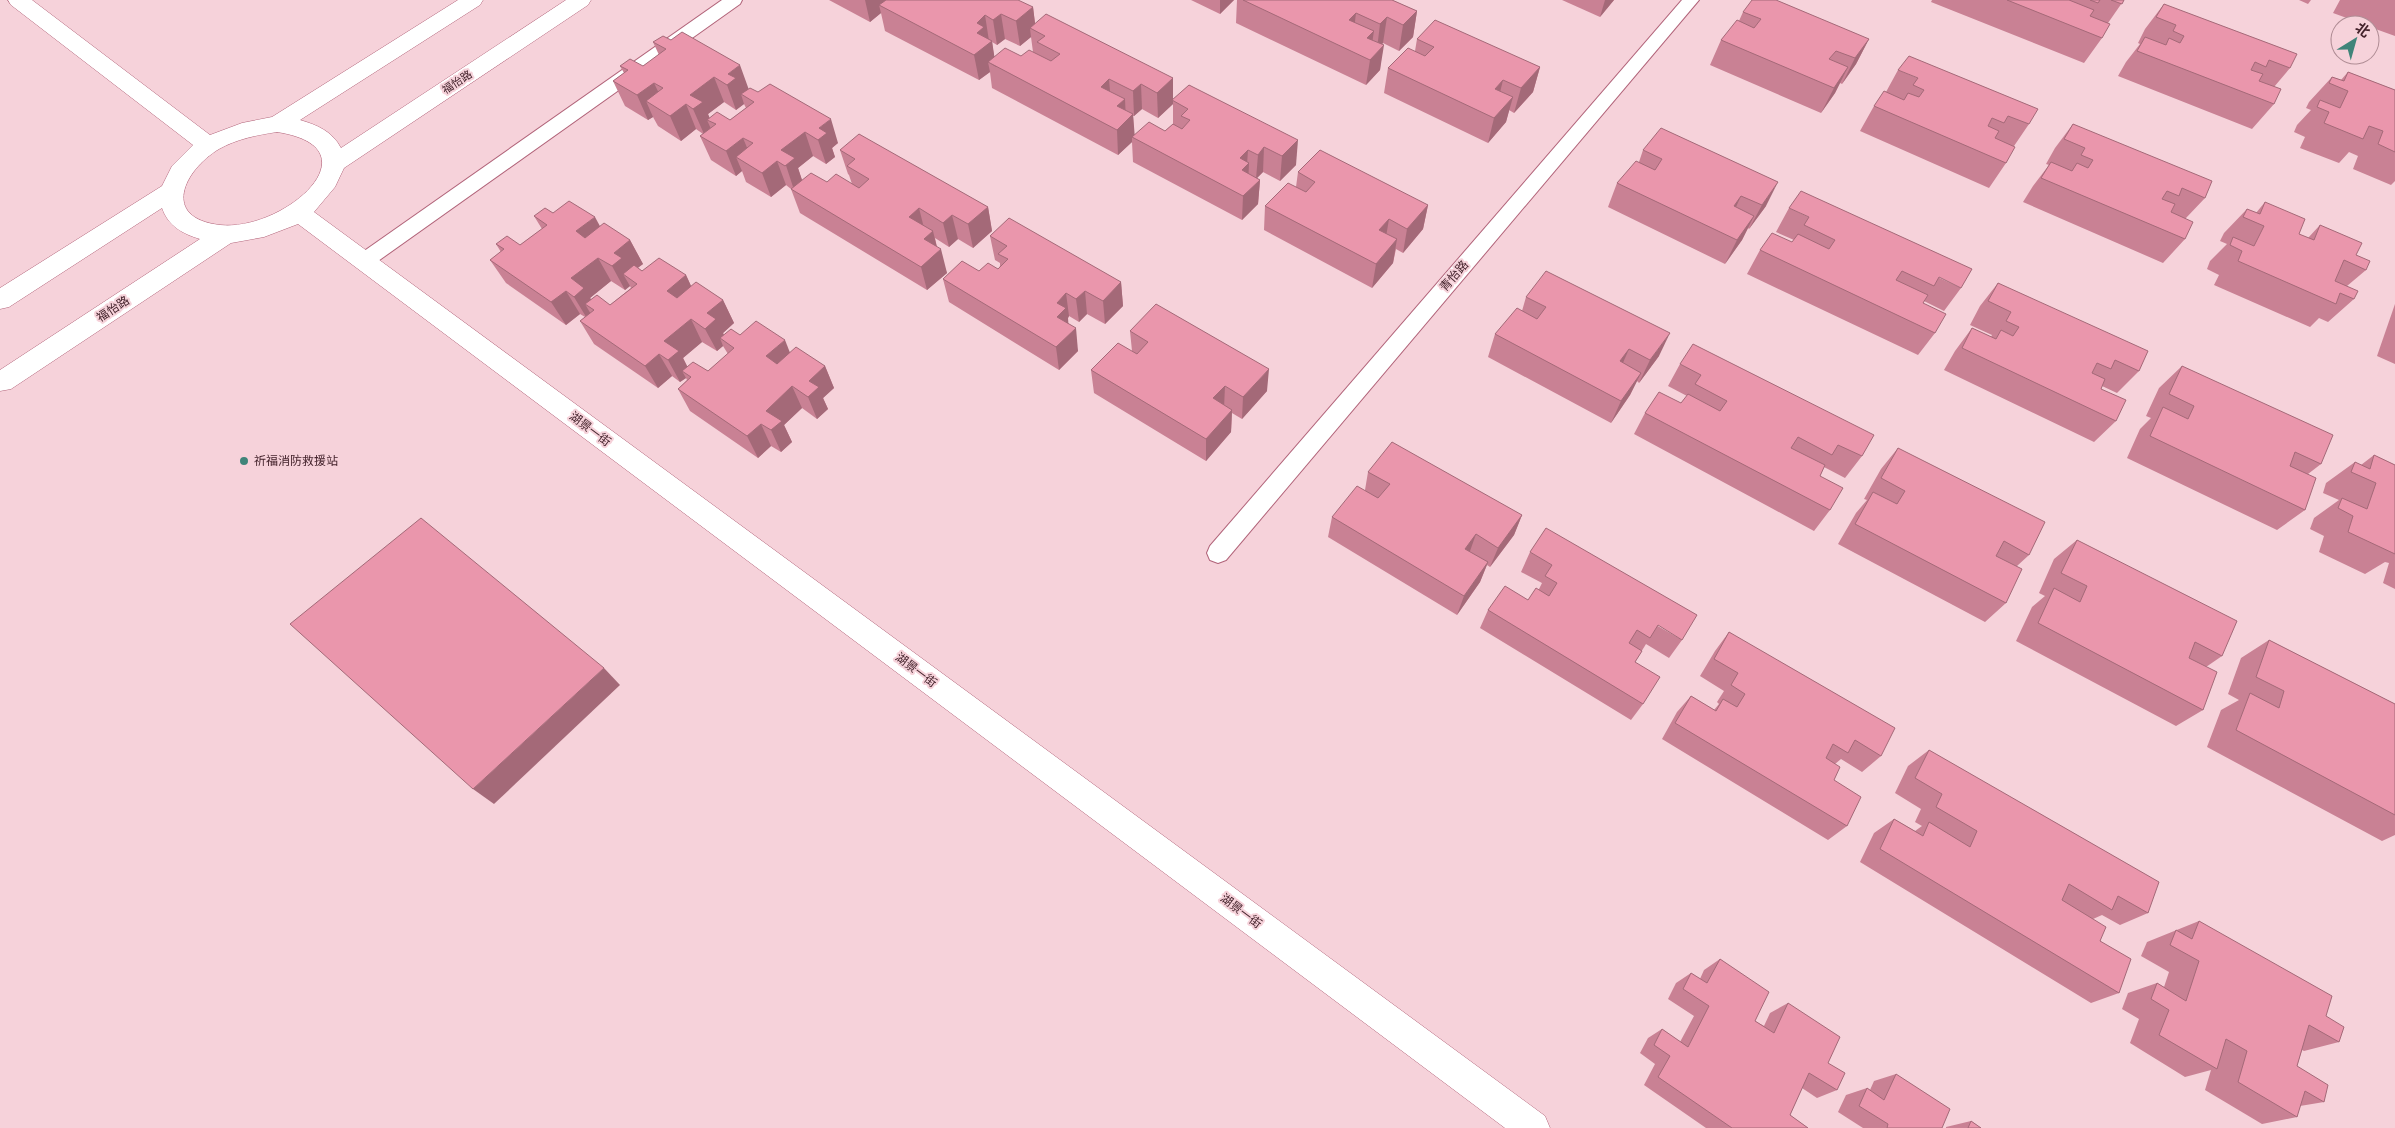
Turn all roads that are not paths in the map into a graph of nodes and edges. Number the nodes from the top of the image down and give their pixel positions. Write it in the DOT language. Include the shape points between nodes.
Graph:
graph roads {
  1 [pos="18,0"];
  2 [pos="473,0"];
  3 [pos="582,0"];
  4 [pos="734,0"];
  5 [pos="1691,0"];
  6 [pos="277,124"];
  7 [pos="208,145"];
  8 [pos="334,164"];
  9 [pos="170,192"];
  10 [pos="298,212"];
  11 [pos="226,234"];
  12 [pos="364,261"];
  13 [pos="0,300"];
  14 [pos="0,380"];
  15 [pos="1218,553"];
  16 [pos="1533,1128"];
  1 -- 7 [label="street"];
  2 -- 6 [label="street"];
  3 -- 8 [label="street, 福怡路"];
  4 -- 12 [label="lane"];
  5 -- 15 [label="lane, 青怡路"];
  6 -- 7 [label="street" via="254,126"];
  6 -- 8 [label="street" via="313,131 325,139 332,150"];
  7 -- 9 [label="street" via="177,175"];
  8 -- 10 [label="street" via="316,197"];
  9 -- 11 [label="street" via="171,206 177,218 206,233"];
  9 -- 13 [label="street"];
  10 -- 11 [label="street" via="276,224"];
  10 -- 12 [label="street, 湖景一街"];
  11 -- 14 [label="street, 福怡路" via="2,382"];
  12 -- 16 [label="street, 湖景一街"];
}
